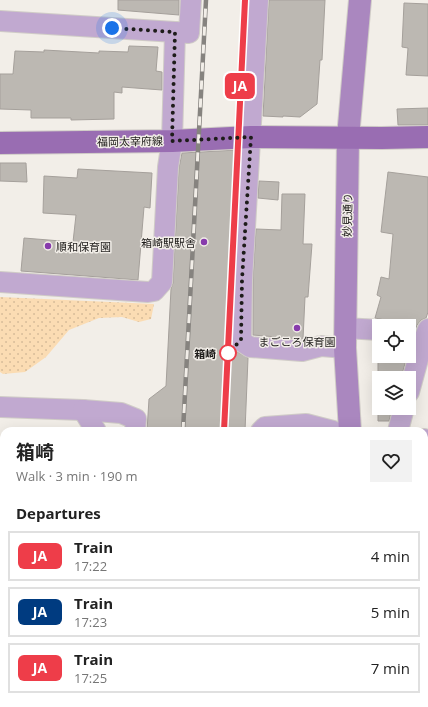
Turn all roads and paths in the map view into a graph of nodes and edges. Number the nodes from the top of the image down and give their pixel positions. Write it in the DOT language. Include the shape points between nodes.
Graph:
graph roads {
  1 [pos="191,0"];
  2 [pos="258,0"];
  3 [pos="360,0"];
  4 [pos="0,21"];
  5 [pos="175,32"];
  6 [pos="251,137"];
  7 [pos="428,137"];
  8 [pos="348,138"];
  9 [pos="172,141"];
  10 [pos="0,143"];
  11 [pos="0,282"];
  12 [pos="372,332"];
  13 [pos="345,338"];
  14 [pos="422,340"];
  15 [pos="414,371"];
  16 [pos="0,408"];
  17 [pos="83,410"];
  18 [pos="402,415"];
  19 [pos="94,427"];
  20 [pos="135,427"];
  21 [pos="266,427"];
  22 [pos="318,427"];
  23 [pos="350,427"];
  24 [pos="399,427"];
  1 -- 5 [label="street" via="189,33"];
  2 -- 6 [label="street"];
  3 -- 8 [label="main road, 妙見通り"];
  4 -- 5 [label="street"];
  5 -- 9 [label="street"];
  6 -- 8 [label="main road, 福岡太宰府線"];
  6 -- 9 [label="main road, 福岡太宰府線"];
  6 -- 13 [label="street" via="241,340 250,347 302,351"];
  7 -- 8 [label="main road, 福岡太宰府線"];
  8 -- 13 [label="main road, 妙見通り"];
  9 -- 10 [label="main road, 福岡太宰府線"];
  9 -- 11 [label="street" via="168,167 162,282 154,291"];
  12 -- 13 [label="street"];
  13 -- 23 [label="main road, 妙見通り"];
  14 -- 15 [label="street"];
  16 -- 17 [label="street"];
  17 -- 19 [label="street"];
  17 -- 20 [label="street" via="121,413 136,419"];
  18 -- 24 [label="street"];
  21 -- 22 [label="street" via="306,424"];
}
